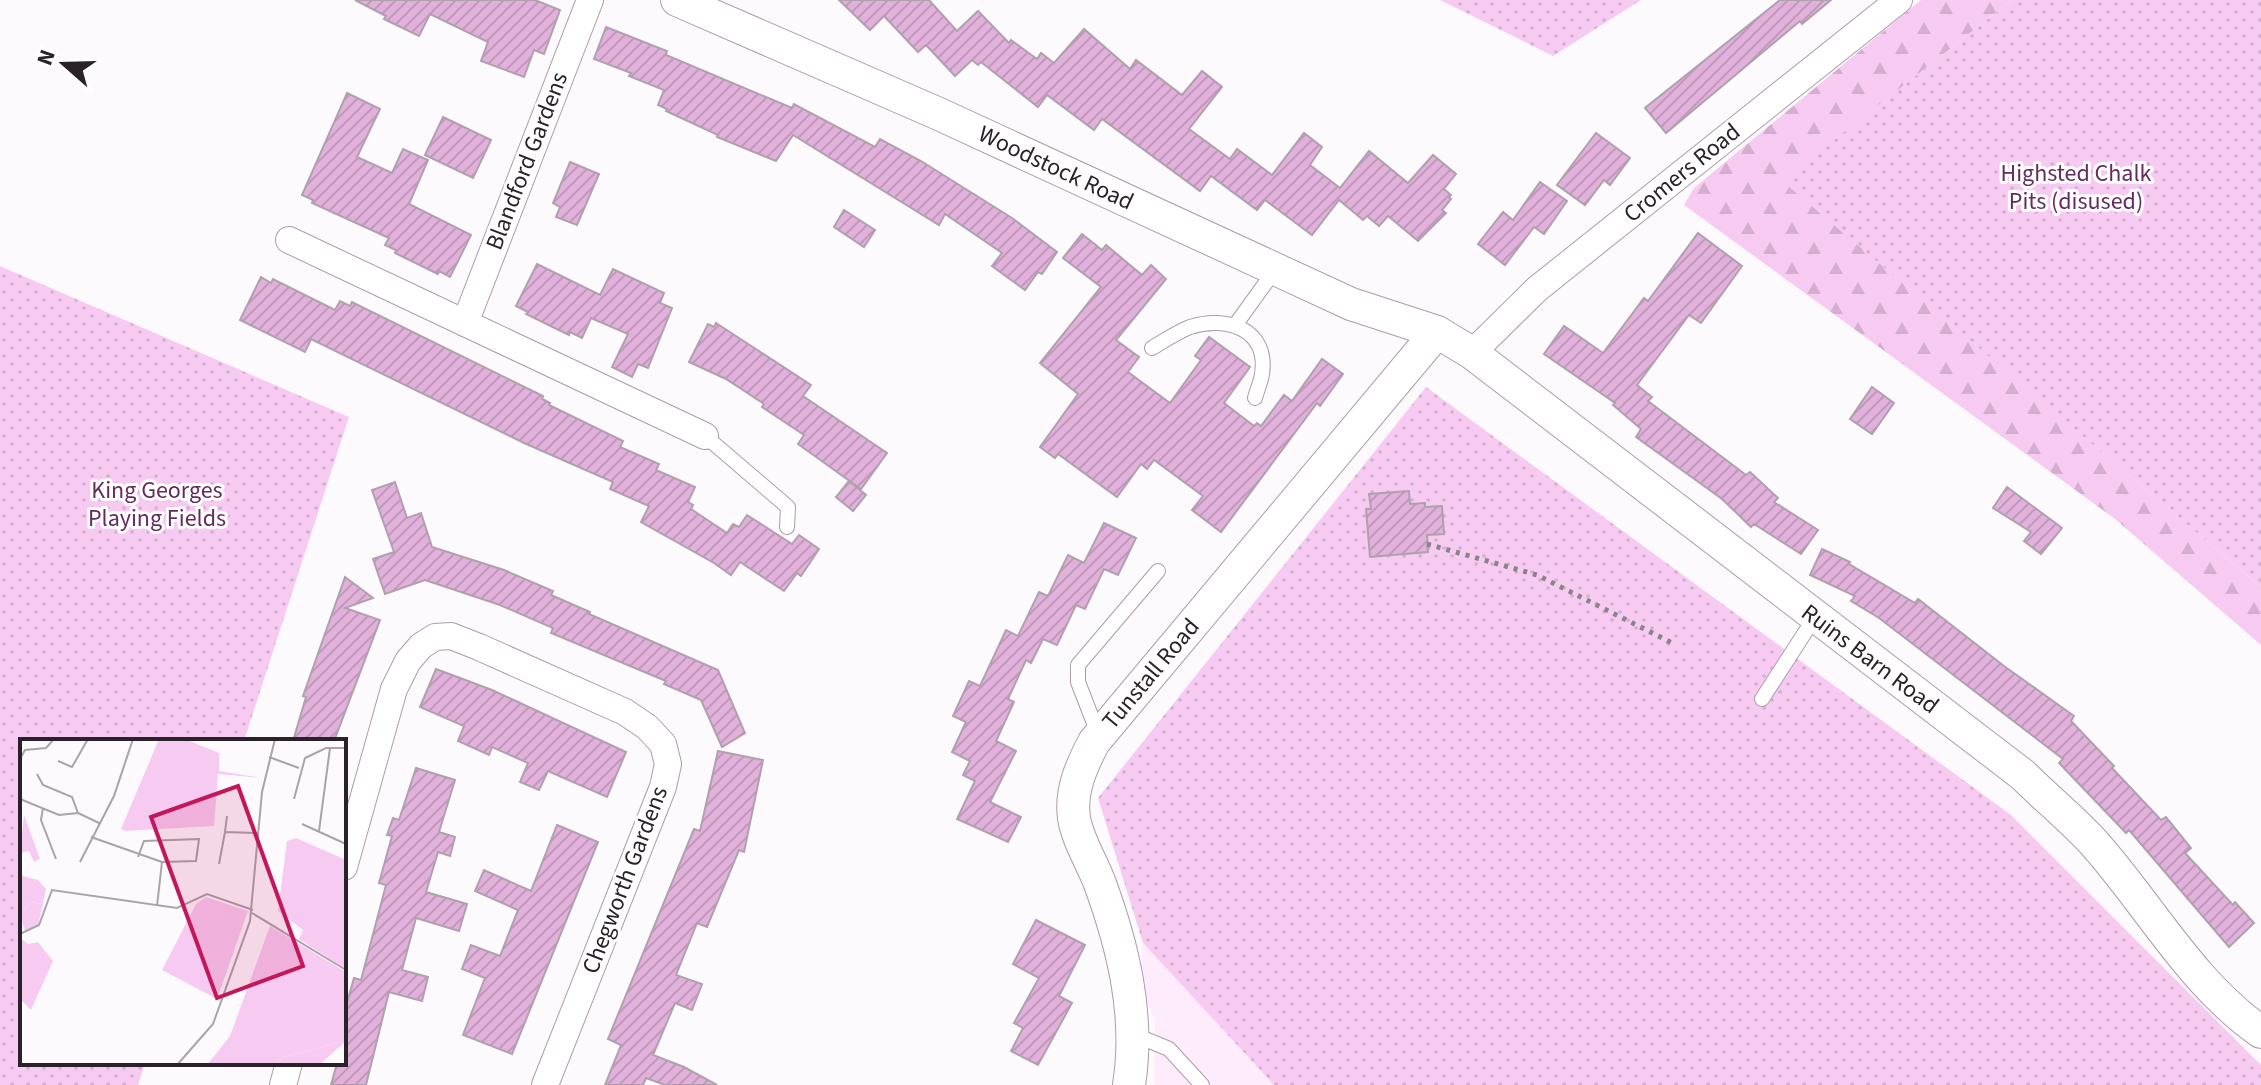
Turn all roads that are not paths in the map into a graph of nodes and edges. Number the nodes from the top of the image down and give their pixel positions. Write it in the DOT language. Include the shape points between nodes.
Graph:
graph roads {
  1 [pos="590,0"];
  2 [pos="677,0"];
  3 [pos="1899,0"];
  4 [pos="289,240"];
  5 [pos="1276,269"];
  6 [pos="465,323"];
  7 [pos="1236,324"];
  8 [pos="1437,332"];
  9 [pos="1152,348"];
  10 [pos="1472,353"];
  11 [pos="1255,398"];
  12 [pos="705,436"];
  13 [pos="787,527"];
  14 [pos="1158,571"];
  15 [pos="1815,617"];
  16 [pos="1762,699"];
  17 [pos="1099,736"];
  18 [pos="346,860"];
  19 [pos="2261,1032"];
  20 [pos="1133,1034"];
  21 [pos="288,1065"];
  22 [pos="283,1085"];
  23 [pos="545,1085"];
  24 [pos="1129,1085"];
  25 [pos="1202,1085"];
  1 -- 6 [label="street, Blandford Gardens"];
  2 -- 5 [label="street, Woodstock Road"];
  3 -- 10 [label="street, Cromers Road" via="1537,289"];
  4 -- 6 [label="street"];
  5 -- 7 [label="lane"];
  5 -- 8 [label="street, Woodstock Road" via="1351,304"];
  6 -- 12 [label="street"];
  7 -- 9 [label="lane" via="1188,328"];
  7 -- 11 [label="lane" via="1254,338 1262,355"];
  8 -- 10 [label="street, Ruins Barn Road"];
  8 -- 17 [label="street, Tunstall Road"];
  10 -- 15 [label="street, Ruins Barn Road"];
  12 -- 13 [label="lane" via="788,507"];
  14 -- 17 [label="lane" via="1078,665 1078,682"];
  15 -- 16 [label="lane"];
  15 -- 19 [label="street, Ruins Barn Road" via="2023,775 2094,843 2232,1012"];
  17 -- 20 [label="street, Tunstall Road" via="1077,774 1074,817 1123,959"];
  18 -- 23 [label="street, Chegworth Gardens" via="394,689 408,661 435,637 451,636 479,647 625,712 663,744 668,764 663,787"];
  20 -- 24 [label="street, Tunstall Road"];
  20 -- 25 [label="lane" via="1169,1049"];
  21 -- 22 [label="street"];
}
